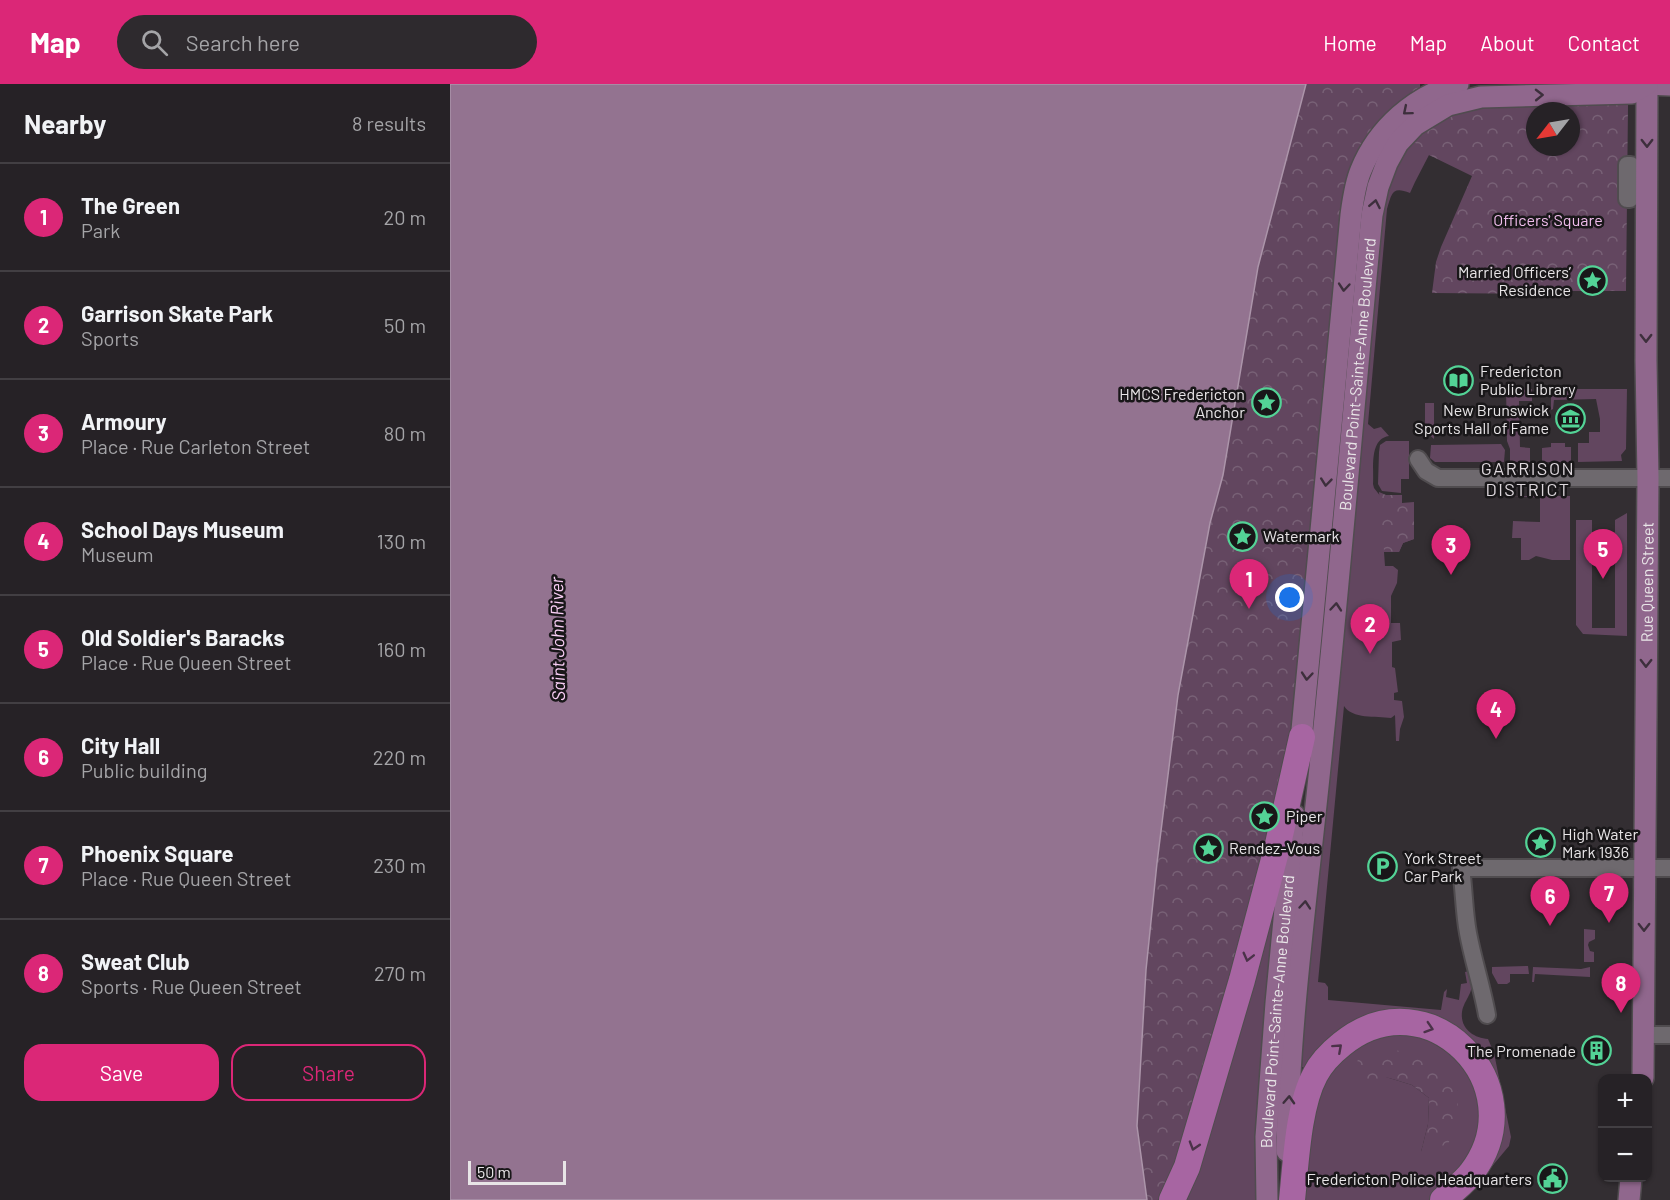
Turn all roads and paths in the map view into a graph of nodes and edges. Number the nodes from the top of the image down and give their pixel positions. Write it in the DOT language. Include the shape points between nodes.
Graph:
graph roads {
  1 [pos="1458,84"];
  2 [pos="1647,84"];
  3 [pos="1670,84"];
  4 [pos="1418,459"];
  5 [pos="1648,478"];
  6 [pos="1670,478"];
  7 [pos="1302,737"];
  8 [pos="1644,868"];
  9 [pos="1670,868"];
  10 [pos="1486,1015"];
  11 [pos="1643,1035"];
  12 [pos="1670,1035"];
  13 [pos="1643,1074"];
  14 [pos="1631,1182"];
  15 [pos="1642,1182"];
  16 [pos="1172,1200"];
  17 [pos="1267,1200"];
  18 [pos="1289,1200"];
  19 [pos="1443,1200"];
  20 [pos="1629,1200"];
  21 [pos="1642,1200"];
  1 -- 7 [label="main road, Boulevard Point-Sainte-Anne Boulevard, one-way" via="1421,99 1385,129 1366,158 1356,186"];
  2 -- 3 [label="main road, Boulevard Point-Sainte-Anne Boulevard"];
  2 -- 5 [label="main road, Rue Queen Street, one-way"];
  18 -- 2 [label="main road, Boulevard Point-Sainte-Anne Boulevard, one-way" via="1287,1130 1291,1061 1372,215 1378,187 1398,143 1415,125 1448,105 1481,96 1632,93"];
  4 -- 5 [label="street" via="1426,471 1438,478"];
  5 -- 6 [label="street"];
  5 -- 8 [label="main road, Rue Queen Street, one-way"];
  7 -- 16 [label="highway, one-way" via="1242,980 1187,1167"];
  7 -- 17 [label="main road, Boulevard Point-Sainte-Anne Boulevard" via="1276,1003 1266,1137"];
  8 -- 9 [label="street"];
  8 -- 10 [label="street" via="1461,868 1467,930"];
  8 -- 11 [label="main road, Rue Queen Street, one-way"];
  11 -- 12 [label="street"];
  11 -- 13 [label="main road, Rue Queen Street"];
  14 -- 20 [label="main road"];
  15 -- 21 [label="main road"];
  18 -- 19 [label="highway, one-way" via="1301,1122 1315,1075 1330,1054 1353,1035 1391,1022 1429,1026 1460,1044 1482,1074 1489,1092 1490,1135 1481,1157 1472,1173"];
}
